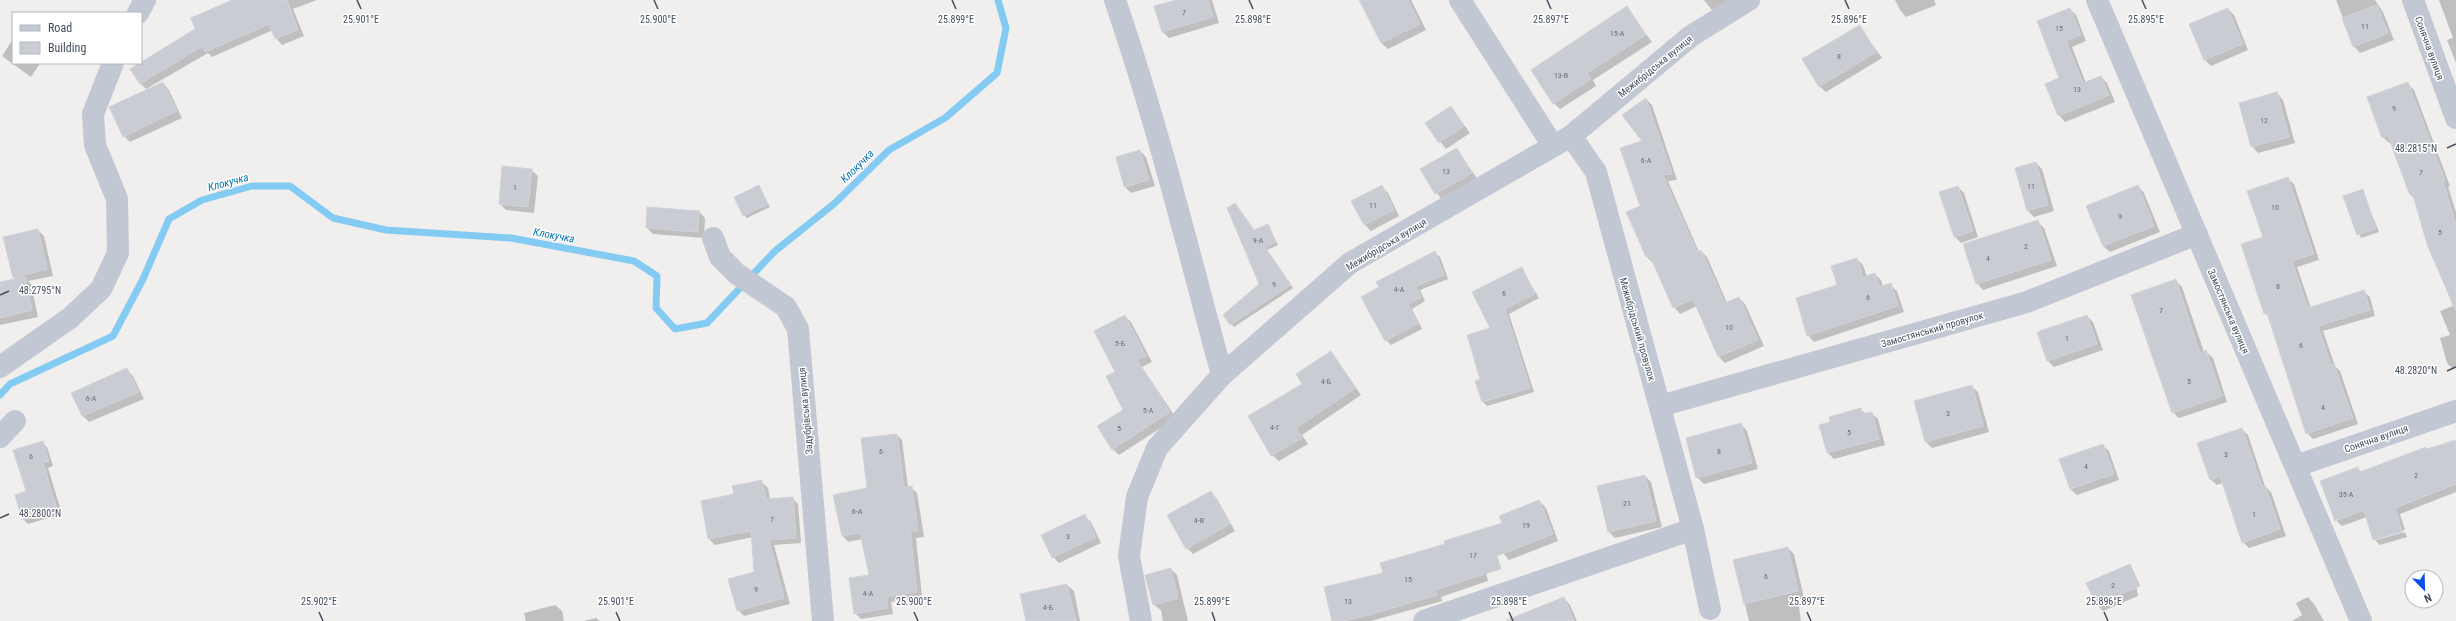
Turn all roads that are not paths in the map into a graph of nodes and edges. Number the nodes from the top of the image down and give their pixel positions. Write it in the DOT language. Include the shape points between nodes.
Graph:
graph roads {
  1 [pos="145,0"];
  2 [pos="1115,0"];
  3 [pos="1460,0"];
  4 [pos="1749,0"];
  5 [pos="2097,0"];
  6 [pos="2413,0"];
  7 [pos="139,12"];
  8 [pos="113,64"];
  9 [pos="2456,118"];
  10 [pos="1562,141"];
  11 [pos="2197,234"];
  12 [pos="713,238"];
  13 [pos="0,367"];
  14 [pos="1222,375"];
  15 [pos="1660,406"];
  16 [pos="2456,411"];
  17 [pos="2296,466"];
  18 [pos="1693,529"];
  19 [pos="1710,609"];
  20 [pos="823,621"];
  21 [pos="1141,621"];
  22 [pos="1424,621"];
  23 [pos="2361,621"];
  1 -- 7 [label="street"];
  2 -- 14 [label="street" via="1132,48 1164,160"];
  3 -- 10 [label="street, Межибрідський провулок"];
  4 -- 10 [label="street, Межибрідська вулиця" via="1691,36"];
  5 -- 11 [label="street, Замостянська вулиця"];
  6 -- 9 [label="street, Сонячна вулиця"];
  8 -- 13 [label="street" via="93,114 95,145 117,199 118,253 101,289 70,318"];
  10 -- 14 [label="street, Межибрідська вулиця" via="1350,264"];
  10 -- 15 [label="street, Межибрідський провулок" via="1596,172"];
  11 -- 15 [label="street, Замостянський провулок" via="2027,302"];
  11 -- 17 [label="street, Замостянська вулиця"];
  12 -- 20 [label="street, Задубрівська вулиця" via="720,257 737,274 786,306 798,329"];
  14 -- 21 [label="street, Межибрідська вулиця" via="1157,448 1137,497 1129,556"];
  15 -- 18 [label="street, Межибрідський провулок"];
  16 -- 17 [label="street, Сонячна вулиця"];
  17 -- 23 [label="street, Замостянська вулиця"];
  18 -- 19 [label="street, Межибрідський провулок"];
  18 -- 22 [label="street"];
}
